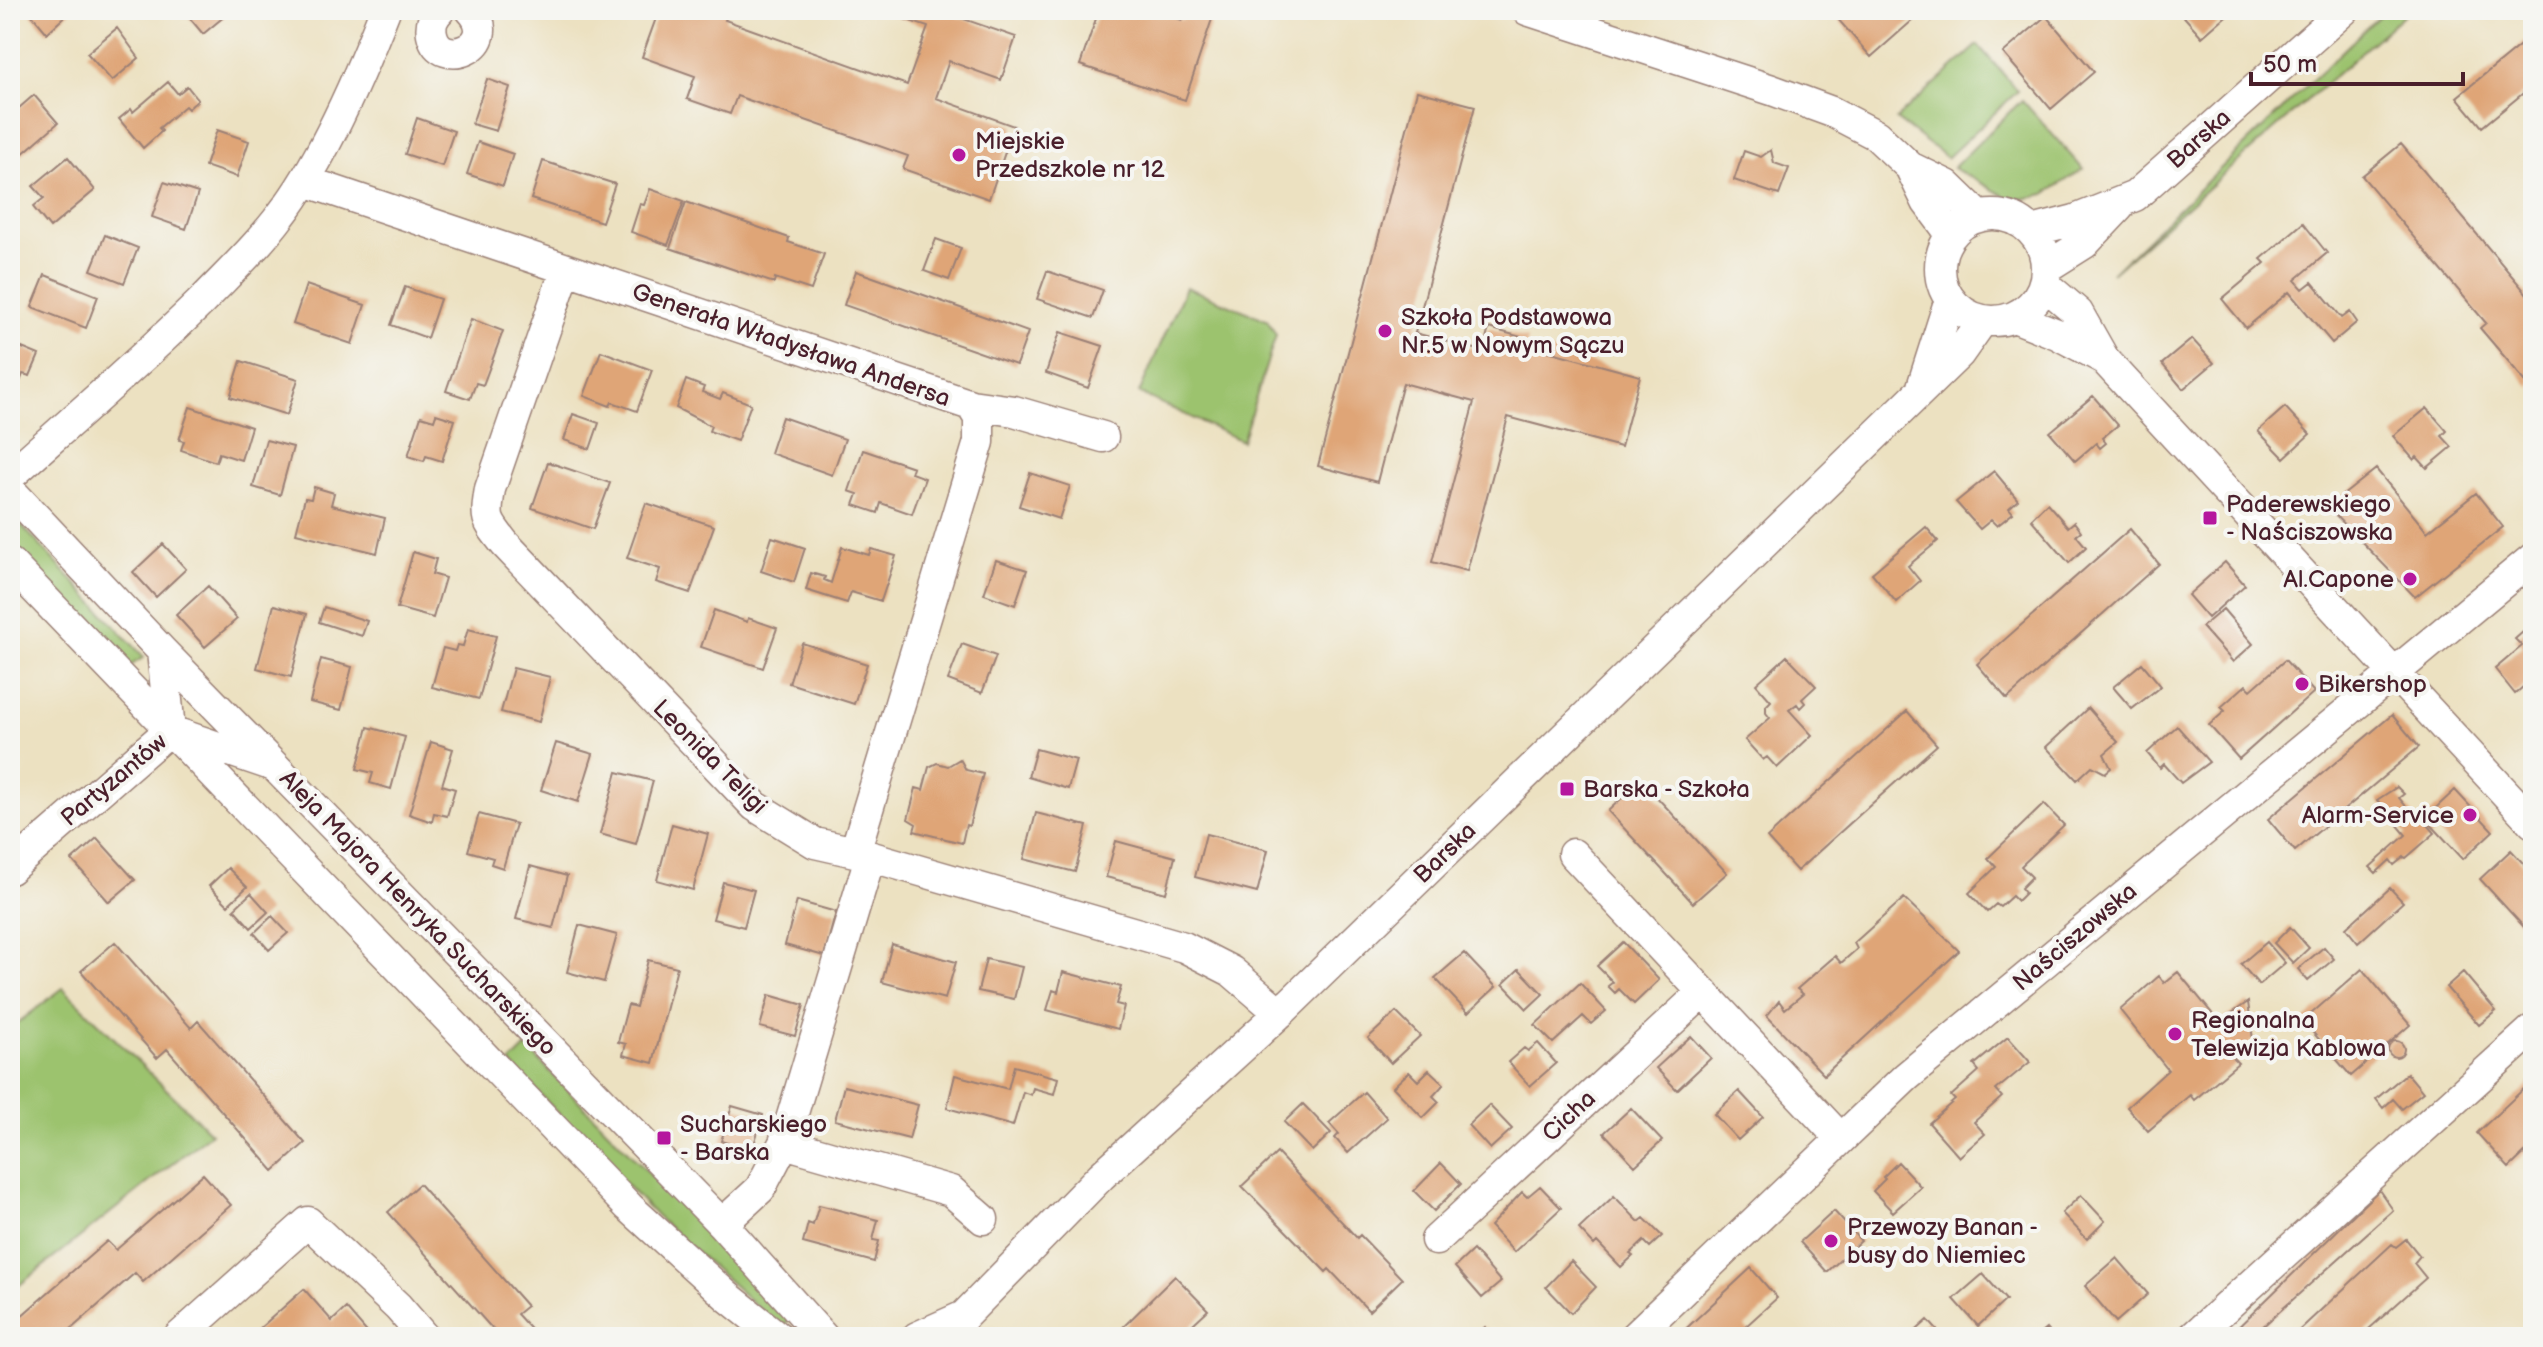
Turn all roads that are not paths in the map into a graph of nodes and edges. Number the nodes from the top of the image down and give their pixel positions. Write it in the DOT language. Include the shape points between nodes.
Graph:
graph roads {
  1 [pos="471,10"];
  2 [pos="1527,10"];
  3 [pos="2344,10"];
  4 [pos="384,12"];
  5 [pos="435,20"];
  6 [pos="1910,167"];
  7 [pos="305,181"];
  8 [pos="2124,203"];
  9 [pos="1979,216"];
  10 [pos="2032,231"];
  11 [pos="1951,234"];
  12 [pos="566,269"];
  13 [pos="2046,276"];
  14 [pos="1950,299"];
  15 [pos="2014,317"];
  16 [pos="1983,320"];
  17 [pos="2104,359"];
  18 [pos="1921,389"];
  19 [pos="971,405"];
  20 [pos="1103,437"];
  21 [pos="10,476"];
  22 [pos="10,490"];
  23 [pos="2533,558"];
  24 [pos="10,563"];
  25 [pos="162,651"];
  26 [pos="2395,671"];
  27 [pos="170,730"];
  28 [pos="274,766"];
  29 [pos="2533,823"];
  30 [pos="863,854"];
  31 [pos="1573,854"];
  32 [pos="10,869"];
  33 [pos="1703,992"];
  34 [pos="1280,1013"];
  35 [pos="2533,1029"];
  36 [pos="1841,1139"];
  37 [pos="784,1143"];
  38 [pos="983,1219"];
  39 [pos="722,1224"];
  40 [pos="1436,1240"];
  41 [pos="956,1326"];
  42 [pos="179,1337"];
  43 [pos="424,1337"];
  44 [pos="778,1337"];
  45 [pos="823,1337"];
  46 [pos="917,1337"];
  47 [pos="1634,1337"];
  48 [pos="2193,1337"];
  1 -- 5 [label="street" via="479,34 465,51 450,52 436,45"];
  2 -- 6 [label="street" via="1832,112 1876,135"];
  3 -- 8 [label="street, Barska"];
  4 -- 5 [label="street"];
  4 -- 7 [label="street"];
  6 -- 9 [label="street" via="1947,185"];
  6 -- 11 [label="street"];
  7 -- 12 [label="street, Generała Władysława Andersa"];
  7 -- 21 [label="street" via="281,216 211,291"];
  8 -- 10 [label="street, Barska"];
  8 -- 13 [label="street, Barska"];
  9 -- 10 [label="street" via="2011,217"];
  9 -- 11 [label="street"];
  10 -- 13 [label="street" via="2044,251"];
  11 -- 14 [label="street" via="1939,269"];
  12 -- 19 [label="street, Generała Władysława Andersa"];
  12 -- 30 [label="street, Leonida Teligi" via="490,489 488,523 755,806 815,843"];
  13 -- 15 [label="street" via="2036,299"];
  13 -- 17 [label="street" via="2078,313"];
  14 -- 16 [label="street" via="1966,314"];
  14 -- 18 [label="street, Barska"];
  15 -- 16 [label="street"];
  15 -- 17 [label="street"];
  16 -- 18 [label="street, Barska" via="1959,354"];
  17 -- 26 [label="street"];
  18 -- 34 [label="street, Barska"];
  19 -- 20 [label="street" via="1014,411"];
  19 -- 30 [label="street, Generała Władysława Andersa" via="979,418 979,442"];
  22 -- 25 [label="street, Aleja Majora Henryka Sucharskiego"];
  23 -- 26 [label="street, Naściszowska"];
  24 -- 27 [label="street"];
  25 -- 27 [label="street"];
  25 -- 28 [label="street, Aleja Majora Henryka Sucharskiego"];
  26 -- 29 [label="street"];
  26 -- 36 [label="street, Naściszowska" via="1906,1077"];
  27 -- 28 [label="street, Partyzantów"];
  27 -- 32 [label="street, Partyzantów"];
  27 -- 44 [label="street" via="629,1207"];
  28 -- 39 [label="street, Aleja Majora Henryka Sucharskiego"];
  30 -- 34 [label="street, Leonida Teligi" via="1184,947 1231,971"];
  30 -- 37 [label="street, Generała Władysława Andersa"];
  31 -- 33 [label="street"];
  33 -- 36 [label="street"];
  33 -- 40 [label="street, Cicha"];
  34 -- 41 [label="street, Barska" via="1101,1176"];
  35 -- 48 [label="street"];
  36 -- 47 [label="street, Naściszowska"];
  37 -- 38 [label="street" via="951,1191"];
  37 -- 39 [label="street, Generała Władysława Andersa" via="760,1189"];
  39 -- 45 [label="street, Aleja Majora Henryka Sucharskiego"];
  41 -- 46 [label="street, Barska"];
  42 -- 43 [label="street" via="308,1222"];
}
